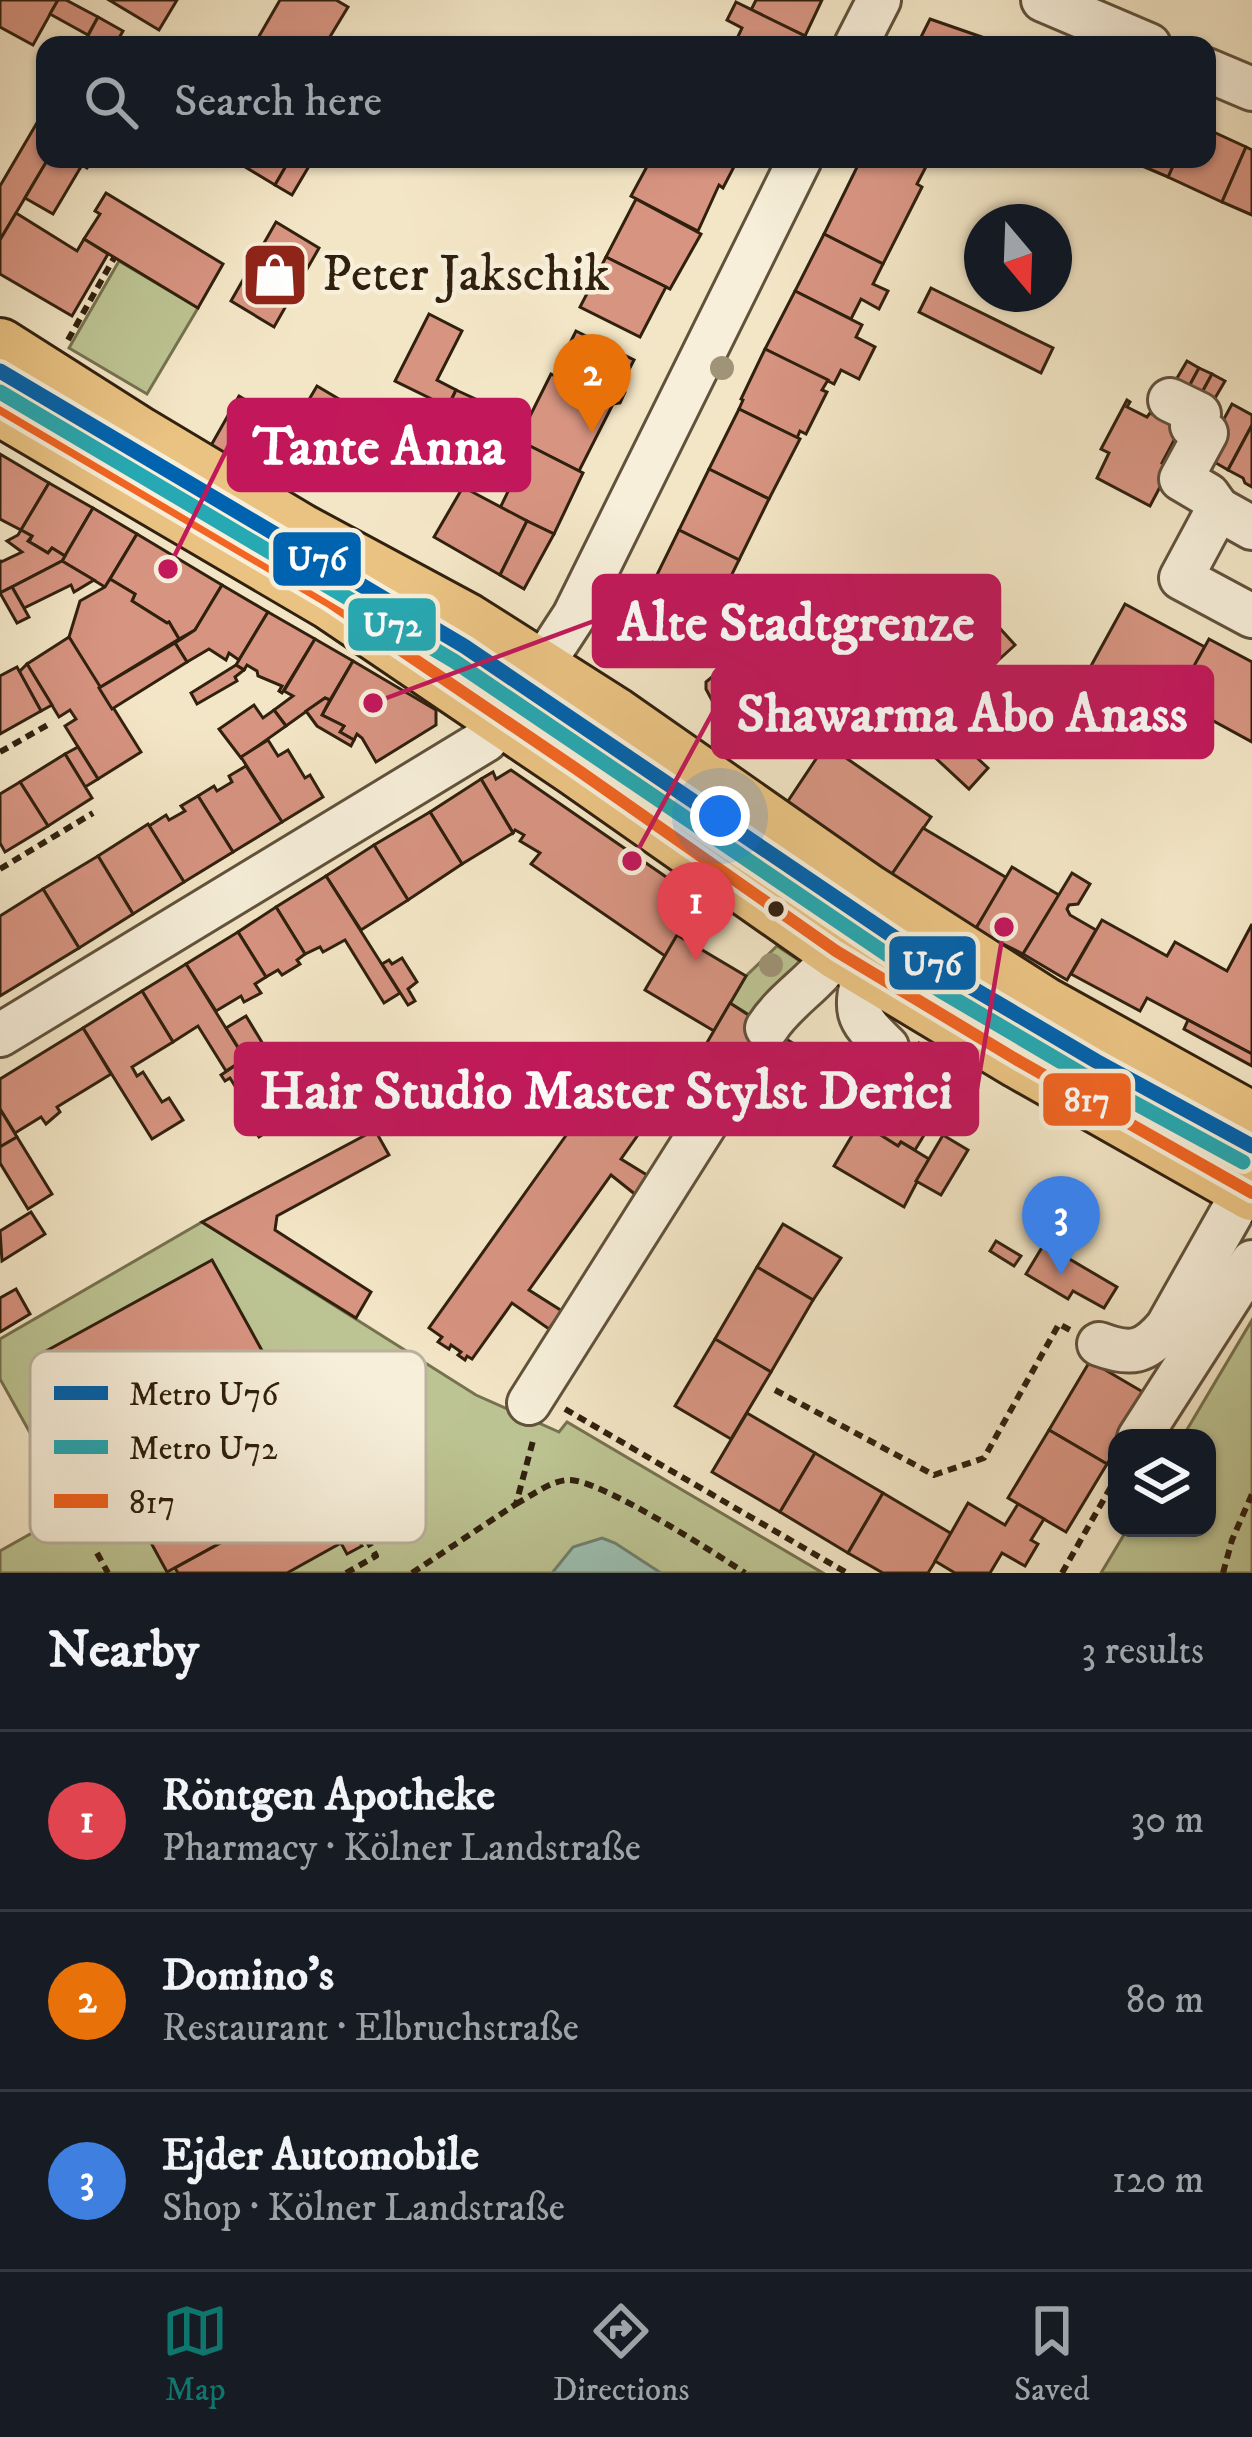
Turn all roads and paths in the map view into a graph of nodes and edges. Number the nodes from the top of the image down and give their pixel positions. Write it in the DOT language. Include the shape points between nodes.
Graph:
graph roads {
  1 [pos="879,0"];
  2 [pos="1043,0"];
  3 [pos="861,36"];
  4 [pos="1128,36"];
  5 [pos="1216,74"];
  6 [pos="1252,89"];
  7 [pos="796,168"];
  8 [pos="114,258"];
  9 [pos="0,346"];
  10 [pos="60,353"];
  11 [pos="1171,400"];
  12 [pos="0,408"];
  13 [pos="1235,519"];
  14 [pos="1252,616"];
  15 [pos="540,668"];
  16 [pos="501,719"];
  17 [pos="51,723"];
  18 [pos="0,752"];
  19 [pos="93,813"];
  20 [pos="0,868"];
  21 [pos="850,960"];
  22 [pos="767,1028"];
  23 [pos="0,1035"];
  24 [pos="887,1047"];
  25 [pos="736,1074"];
  26 [pos="1252,1120"];
  27 [pos="1248,1191"];
  28 [pos="1252,1262"];
  29 [pos="1100,1344"];
  30 [pos="775,1390"];
  31 [pos="539,1396"];
  32 [pos="1145,1429"];
  33 [pos="1108,1492"];
  34 [pos="1252,1494"];
  35 [pos="516,1504"];
  36 [pos="369,1543"];
  37 [pos="97,1552"];
  38 [pos="429,1563"];
  39 [pos="108,1573"];
  40 [pos="346,1573"];
  41 [pos="412,1573"];
  42 [pos="435,1573"];
  43 [pos="745,1573"];
  44 [pos="847,1573"];
  45 [pos="1061,1573"];
  46 [pos="1223,1573"];
  1 -- 3 [label="street"];
  2 -- 4 [label="street"];
  5 -- 6 [label="street"];
  7 -- 15 [label="street" via="574,616"];
  8 -- 10 [label="path"];
  9 -- 15 [label="main road"];
  11 -- 13 [label="street" via="1199,414 1192,426 1206,434 1181,479"];
  12 -- 16 [label="main road" via="330,602"];
  13 -- 14 [label="street" via="1181,578"];
  15 -- 16 [label="street"];
  15 -- 26 [label="main road" via="1043,1004"];
  16 -- 21 [label="main road"];
  16 -- 23 [label="street" via="485,740"];
  17 -- 18 [label="path"];
  19 -- 20 [label="path"];
  21 -- 22 [label="street" via="827,968"];
  21 -- 24 [label="street" via="857,1010"];
  21 -- 27 [label="main road" via="1051,1096"];
  25 -- 31 [label="street"];
  27 -- 29 [label="street" via="1154,1342 1127,1352"];
  28 -- 32 [label="street"];
  29 -- 30 [label="path" via="1059,1324 984,1457 934,1475"];
  31 -- 35 [label="path"];
  31 -- 44 [label="path"];
  33 -- 45 [label="path"];
  34 -- 46 [label="path"];
  35 -- 38 [label="path"];
  35 -- 43 [label="path" via="558,1482 584,1481"];
  36 -- 40 [label="path" via="376,1556"];
  37 -- 39 [label="path"];
  38 -- 41 [label="path"];
  38 -- 42 [label="path"];
}
